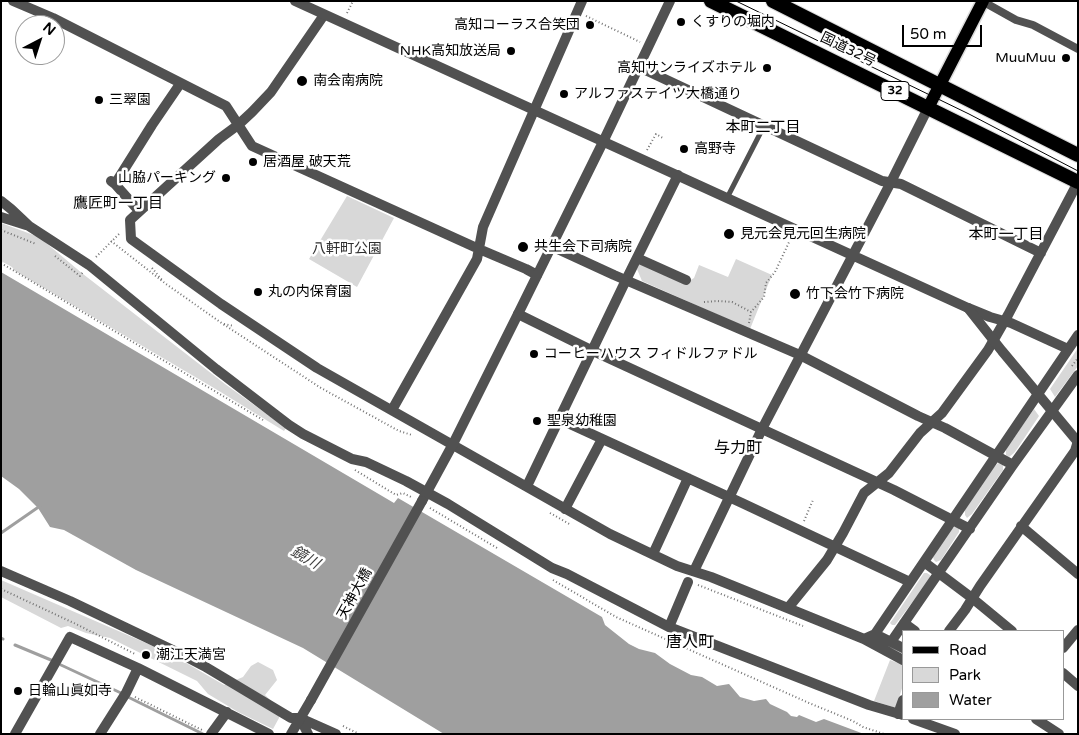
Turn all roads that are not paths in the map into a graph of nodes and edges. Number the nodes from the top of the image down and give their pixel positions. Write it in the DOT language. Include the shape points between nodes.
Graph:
graph roads {
  1 [pos="13,1"];
  2 [pos="295,1"];
  3 [pos="582,1"];
  4 [pos="670,1"];
  5 [pos="711,1"];
  6 [pos="773,1"];
  7 [pos="983,1"];
  8 [pos="324,15"];
  9 [pos="1078,49"];
  10 [pos="639,67"];
  11 [pos="180,84"];
  12 [pos="940,85"];
  13 [pos="928,108"];
  14 [pos="534,110"];
  15 [pos="238,125"];
  16 [pos="764,126"];
  17 [pos="603,142"];
  18 [pos="1078,155"];
  19 [pos="678,175"];
  20 [pos="891,182"];
  21 [pos="1078,182"];
  22 [pos="727,198"];
  23 [pos="1,201"];
  24 [pos="140,211"];
  25 [pos="1,217"];
  26 [pos="29,226"];
  27 [pos="551,246"];
  28 [pos="479,249"];
  29 [pos="1041,253"];
  30 [pos="853,256"];
  31 [pos="637,258"];
  32 [pos="537,274"];
  33 [pos="626,280"];
  34 [pos="686,280"];
  35 [pos="968,308"];
  36 [pos="518,314"];
  37 [pos="1007,318"];
  38 [pos="1078,335"];
  39 [pos="994,340"];
  40 [pos="1068,349"];
  41 [pos="592,351"];
  42 [pos="800,355"];
  43 [pos="1078,375"];
  44 [pos="1038,394"];
  45 [pos="392,410"];
  46 [pos="1051,410"];
  47 [pos="559,419"];
  48 [pos="932,422"];
  49 [pos="762,429"];
  50 [pos="602,439"];
  51 [pos="1078,441"];
  52 [pos="453,444"];
  53 [pos="996,456"];
  54 [pos="1013,465"];
  55 [pos="688,478"];
  56 [pos="877,483"];
  57 [pos="527,486"];
  58 [pos="424,497"];
  59 [pos="730,498"];
  60 [pos="565,509"];
  61 [pos="952,520"];
  62 [pos="1021,526"];
  63 [pos="970,529"];
  64 [pos="835,547"];
  65 [pos="653,554"];
  66 [pos="924,562"];
  67 [pos="1,571"];
  68 [pos="694,571"];
  69 [pos="938,573"];
  70 [pos="1078,574"];
  71 [pos="688,582"];
  72 [pos="910,582"];
  73 [pos="972,598"];
  74 [pos="788,608"];
  75 [pos="904,623"];
  76 [pos="669,627"];
  77 [pos="914,630"];
  78 [pos="950,630"];
  79 [pos="1011,630"];
  80 [pos="1078,630"];
  81 [pos="874,634"];
  82 [pos="864,639"];
  83 [pos="891,642"];
  84 [pos="1064,647"];
  85 [pos="902,648"];
  86 [pos="902,659"];
  87 [pos="138,668"];
  88 [pos="1064,674"];
  89 [pos="1078,686"];
  90 [pos="227,712"];
  91 [pos="901,714"];
  92 [pos="300,718"];
  93 [pos="916,720"];
  94 [pos="1038,720"];
  95 [pos="209,733"];
  96 [pos="15,734"];
  97 [pos="100,734"];
  98 [pos="269,734"];
  99 [pos="291,734"];
  100 [pos="308,734"];
  101 [pos="336,734"];
  102 [pos="955,734"];
  103 [pos="1059,734"];
  1 -- 11 [label="street" via="53,18"];
  2 -- 8 [label="street"];
  3 -- 14 [label="street"];
  4 -- 10 [label="street, 天神大橋"];
  5 -- 13 [label="highway, 国道32号 / 32"];
  6 -- 12 [label="highway, 国道32号 / 32"];
  7 -- 9 [label="street"];
  7 -- 12 [label="main road"];
  8 -- 14 [label="street"];
  8 -- 15 [label="street" via="271,92"];
  10 -- 16 [label="street"];
  10 -- 17 [label="street, 天神大橋"];
  11 -- 15 [label="street" via="226,106"];
  11 -- 24 [label="street" via="113,182"];
  12 -- 13 [label="main road"];
  12 -- 18 [label="highway, 国道32号 / 32"];
  13 -- 20 [label="street"];
  13 -- 21 [label="highway, 国道32号 / 32"];
  14 -- 17 [label="street"];
  14 -- 28 [label="street" via="483,227"];
  15 -- 24 [label="street" via="218,138"];
  15 -- 28 [label="street" via="252,146"];
  16 -- 20 [label="street" via="882,182"];
  16 -- 22 [label="lane"];
  17 -- 19 [label="street"];
  17 -- 27 [label="street, 天神大橋"];
  19 -- 22 [label="street"];
  19 -- 31 [label="street"];
  20 -- 29 [label="street"];
  20 -- 30 [label="street"];
  21 -- 29 [label="street"];
  22 -- 30 [label="street"];
  23 -- 26 [label="street"];
  24 -- 45 [label="street" via="130,220 131,239 317,368"];
  25 -- 26 [label="street"];
  26 -- 58 [label="street" via="89,265 296,430 406,482"];
  27 -- 32 [label="street, 天神大橋"];
  27 -- 33 [label="street"];
  28 -- 32 [label="street"];
  28 -- 45 [label="street" via="477,259"];
  29 -- 37 [label="street"];
  30 -- 35 [label="street"];
  30 -- 42 [label="street"];
  31 -- 33 [label="street"];
  31 -- 34 [label="street"];
  32 -- 36 [label="street, 天神大橋"];
  33 -- 41 [label="street"];
  33 -- 42 [label="street"];
  35 -- 37 [label="street"];
  35 -- 39 [label="street"];
  36 -- 41 [label="street"];
  36 -- 52 [label="street, 天神大橋"];
  37 -- 39 [label="street"];
  37 -- 40 [label="street" via="1011,323"];
  38 -- 40 [label="street"];
  39 -- 44 [label="street"];
  39 -- 48 [label="street" via="942,413"];
  40 -- 44 [label="street"];
  41 -- 47 [label="street"];
  41 -- 49 [label="street"];
  42 -- 48 [label="street"];
  42 -- 49 [label="street"];
  43 -- 46 [label="street"];
  44 -- 46 [label="street"];
  44 -- 53 [label="street"];
  45 -- 52 [label="street"];
  46 -- 51 [label="street"];
  46 -- 54 [label="street"];
  47 -- 50 [label="street"];
  47 -- 57 [label="street"];
  48 -- 53 [label="street"];
  48 -- 56 [label="street"];
  49 -- 56 [label="street"];
  49 -- 59 [label="street"];
  50 -- 55 [label="street"];
  50 -- 60 [label="street"];
  51 -- 62 [label="street" via="1075,451"];
  52 -- 57 [label="street"];
  52 -- 58 [label="street, 天神大橋"];
  53 -- 54 [label="street"];
  53 -- 61 [label="street"];
  54 -- 63 [label="street"];
  55 -- 59 [label="street"];
  55 -- 65 [label="street"];
  56 -- 61 [label="street"];
  56 -- 64 [label="street" via="864,493"];
  57 -- 60 [label="street"];
  58 -- 76 [label="street" via="448,504 552,568"];
  58 -- 92 [label="street, 天神大橋, bridge"];
  59 -- 64 [label="street"];
  59 -- 68 [label="street"];
  60 -- 65 [label="street"];
  61 -- 63 [label="street"];
  61 -- 66 [label="street"];
  62 -- 70 [label="street"];
  62 -- 73 [label="street"];
  63 -- 69 [label="street"];
  64 -- 72 [label="street"];
  64 -- 74 [label="street"];
  65 -- 68 [label="street"];
  66 -- 69 [label="street"];
  66 -- 72 [label="street"];
  67 -- 92 [label="street" via="183,655 290,718"];
  68 -- 74 [label="street"];
  69 -- 73 [label="street"];
  69 -- 75 [label="street"];
  71 -- 76 [label="street"];
  72 -- 81 [label="street"];
  73 -- 78 [label="street"];
  73 -- 79 [label="street"];
  74 -- 82 [label="street"];
  75 -- 77 [label="street"];
  75 -- 83 [label="street"];
  76 -- 91 [label="street"];
  80 -- 84 [label="street"];
  81 -- 82 [label="street"];
  81 -- 83 [label="street"];
  82 -- 86 [label="street"];
  83 -- 85 [label="street"];
  87 -- 90 [label="street"];
  87 -- 96 [label="street" via="70,637"];
  87 -- 97 [label="street"];
  88 -- 89 [label="street"];
  90 -- 95 [label="street"];
  90 -- 98 [label="street"];
  92 -- 99 [label="street, 天神大橋"];
  92 -- 100 [label="street"];
  92 -- 101 [label="street"];
  93 -- 102 [label="street"];
  94 -- 103 [label="street"];
}
